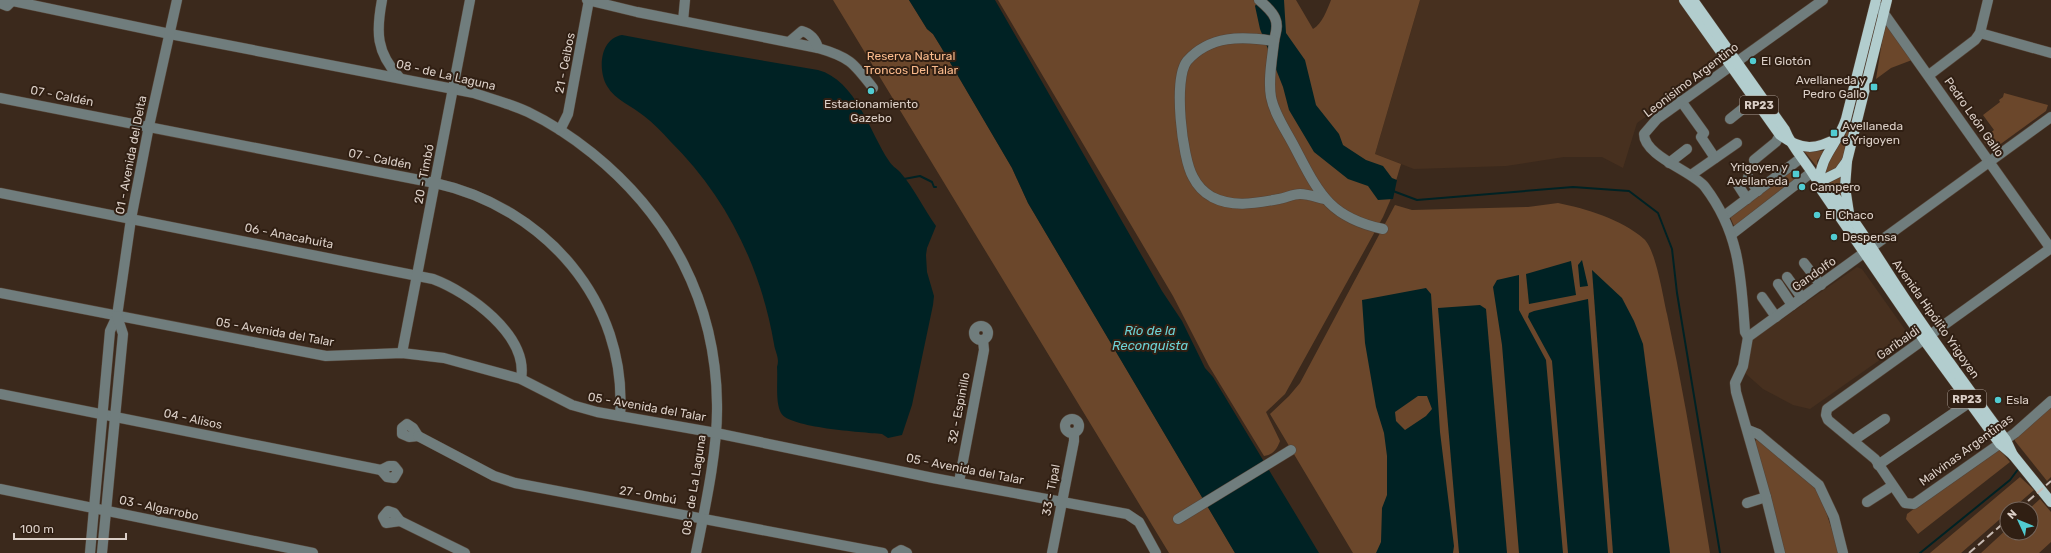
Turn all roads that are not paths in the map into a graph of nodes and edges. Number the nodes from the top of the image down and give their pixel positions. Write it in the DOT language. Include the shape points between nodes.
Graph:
graph roads {
  1 [pos="13,0"];
  2 [pos="178,0"];
  3 [pos="382,0"];
  4 [pos="470,0"];
  5 [pos="589,0"];
  6 [pos="685,0"];
  7 [pos="1259,0"];
  8 [pos="1684,0"];
  9 [pos="1693,0"];
  10 [pos="1823,0"];
  11 [pos="1887,0"];
  12 [pos="1988,0"];
  13 [pos="1875,1"];
  14 [pos="0,3"];
  15 [pos="1884,13"];
  16 [pos="682,21"];
  17 [pos="170,34"];
  18 [pos="1980,34"];
  19 [pos="1274,41"];
  20 [pos="2051,53"];
  21 [pos="1734,63"];
  22 [pos="1929,75"];
  23 [pos="399,77"];
  24 [pos="872,88"];
  25 [pos="453,89"];
  26 [pos="0,98"];
  27 [pos="1755,99"];
  28 [pos="1681,101"];
  29 [pos="2051,117"];
  30 [pos="1730,119"];
  31 [pos="149,126"];
  32 [pos="560,130"];
  33 [pos="1780,135"];
  34 [pos="1839,137"];
  35 [pos="1790,142"];
  36 [pos="1737,143"];
  37 [pos="1687,149"];
  38 [pos="1715,158"];
  39 [pos="1801,158"];
  40 [pos="1754,160"];
  41 [pos="1847,161"];
  42 [pos="1989,162"];
  43 [pos="1669,163"];
  44 [pos="1812,172"];
  45 [pos="1691,175"];
  46 [pos="1748,177"];
  47 [pos="1819,182"];
  48 [pos="435,183"];
  49 [pos="1738,185"];
  50 [pos="1758,191"];
  51 [pos="0,193"];
  52 [pos="1324,199"];
  53 [pos="1747,199"];
  54 [pos="1724,216"];
  55 [pos="1851,218"];
  56 [pos="131,220"];
  57 [pos="1383,229"];
  58 [pos="1732,234"];
  59 [pos="2051,248"];
  60 [pos="1867,250"];
  61 [pos="1804,263"];
  62 [pos="417,275"];
  63 [pos="1787,277"];
  64 [pos="1778,284"];
  65 [pos="1820,285"];
  66 [pos="0,293"];
  67 [pos="1762,297"];
  68 [pos="1802,298"];
  69 [pos="1792,305"];
  70 [pos="116,316"];
  71 [pos="1776,317"];
  72 [pos="1748,337"];
  73 [pos="1927,338"];
  74 [pos="983,340"];
  75 [pos="402,353"];
  76 [pos="521,379"];
  77 [pos="0,394"];
  78 [pos="2051,401"];
  79 [pos="1970,402"];
  80 [pos="102,414"];
  81 [pos="114,416"];
  82 [pos="620,416"];
  83 [pos="1885,419"];
  84 [pos="1748,430"];
  85 [pos="716,433"];
  86 [pos="1074,433"];
  87 [pos="418,436"];
  88 [pos="1854,440"];
  89 [pos="2003,442"];
  90 [pos="1291,450"];
  91 [pos="1878,465"];
  92 [pos="381,470"];
  93 [pos="959,482"];
  94 [pos="1892,486"];
  95 [pos="0,489"];
  96 [pos="1766,497"];
  97 [pos="1062,501"];
  98 [pos="1867,502"];
  99 [pos="2051,502"];
  100 [pos="1747,503"];
  101 [pos="94,508"];
  102 [pos="106,510"];
  103 [pos="703,518"];
  104 [pos="1178,518"];
  105 [pos="400,521"];
  106 [pos="90,553"];
  107 [pos="102,553"];
  108 [pos="313,553"];
  109 [pos="465,553"];
  110 [pos="696,553"];
  111 [pos="883,553"];
  112 [pos="896,553"];
  113 [pos="907,553"];
  114 [pos="1052,553"];
  115 [pos="1156,553"];
  116 [pos="1780,553"];
  117 [pos="1843,553"];
  1 -- 14 [label="street" via="7,6"];
  1 -- 17 [label="street, 08 - de La Laguna"];
  2 -- 17 [label="street, 01 - Avenida del Delta"];
  3 -- 23 [label="street" via="378,40 385,59"];
  4 -- 25 [label="street, 20 - Timbó"];
  5 -- 16 [label="street"];
  5 -- 32 [label="street, 21 - Ceibos" via="568,114"];
  6 -- 16 [label="street"];
  7 -- 19 [label="street" via="1275,17 1278,26"];
  8 -- 21 [label="main road, Avenida Hipólito Yrigoyen / RP23"];
  9 -- 21 [label="main road, Avenida Hipólito Yrigoyen / RP23"];
  10 -- 21 [label="street, Leonisimo Argentino"];
  11 -- 15 [label="main road"];
  12 -- 18 [label="street"];
  13 -- 15 [label="street, Pedro León Gallo"];
  13 -- 34 [label="main road" via="1846,119"];
  15 -- 22 [label="street, Pedro León Gallo"];
  15 -- 41 [label="main road"];
  16 -- 24 [label="street" via="818,48 845,57"];
  17 -- 23 [label="street, 08 - de La Laguna"];
  17 -- 31 [label="street, 01 - Avenida del Delta"];
  18 -- 20 [label="street"];
  18 -- 22 [label="street"];
  19 -- 52 [label="street" via="1271,97 1277,114"];
  19 -- 52 [label="street" via="1253,37 1216,40 1186,62 1181,76 1180,124 1192,176 1200,188 1226,204 1244,204 1299,194"];
  21 -- 27 [label="main road, Avenida Hipólito Yrigoyen / RP23"];
  21 -- 28 [label="street, Leonisimo Argentino"];
  21 -- 35 [label="main road, Avenida Hipólito Yrigoyen / RP23" via="1786,130"];
  22 -- 42 [label="street, Pedro León Gallo"];
  23 -- 25 [label="street, 08 - de La Laguna"];
  25 -- 32 [label="street, 08 - de La Laguna" via="494,99 528,112"];
  25 -- 48 [label="street, 20 - Timbó"];
  26 -- 31 [label="street, 07 - Caldén"];
  27 -- 30 [label="street"];
  27 -- 33 [label="main road, Avenida Hipólito Yrigoyen / RP23"];
  28 -- 38 [label="street" via="1704,133 1702,137"];
  28 -- 43 [label="street, Leonisimo Argentino" via="1657,119 1644,134 1646,143"];
  29 -- 42 [label="street, Gandolfo"];
  31 -- 48 [label="street, 07 - Caldén"];
  31 -- 56 [label="street, 01 - Avenida del Delta"];
  32 -- 85 [label="street, 08 - de La Laguna" via="605,164 638,195 667,235 687,271 703,312 713,349"];
  33 -- 35 [label="main road, Avenida Hipólito Yrigoyen / RP23"];
  33 -- 40 [label="street" via="1776,142"];
  34 -- 35 [label="main road" via="1815,147 1804,147"];
  34 -- 47 [label="main road" via="1825,156 1819,172"];
  35 -- 39 [label="main road, Avenida Hipólito Yrigoyen / RP23"];
  36 -- 38 [label="street"];
  37 -- 43 [label="street"];
  38 -- 45 [label="street"];
  39 -- 44 [label="main road, Avenida Hipólito Yrigoyen / RP23"];
  39 -- 50 [label="street"];
  41 -- 47 [label="main road" via="1835,175"];
  41 -- 55 [label="main road" via="1846,203"];
  42 -- 59 [label="street, Pedro León Gallo"];
  42 -- 60 [label="street, Gandolfo"];
  43 -- 54 [label="street, Leonisimo Argentino" via="1702,184"];
  44 -- 47 [label="main road, Avenida Hipólito Yrigoyen / RP23"];
  44 -- 58 [label="street"];
  46 -- 50 [label="street"];
  47 -- 55 [label="main road, Avenida Hipólito Yrigoyen / RP23" via="1828,187"];
  47 -- 60 [label="main road, Avenida Hipólito Yrigoyen / RP23" via="1822,191"];
  48 -- 62 [label="street, 20 - Timbó"];
  48 -- 82 [label="street, 07 - Caldén" via="468,191 507,210 556,247 573,266 598,304 613,345 620,382"];
  49 -- 53 [label="street"];
  50 -- 53 [label="street"];
  51 -- 56 [label="street, 06 - Anacahuita"];
  52 -- 57 [label="street" via="1337,210 1364,225"];
  53 -- 54 [label="street"];
  54 -- 58 [label="street, Leonisimo Argentino"];
  55 -- 60 [label="main road, Avenida Hipólito Yrigoyen / RP23"];
  56 -- 62 [label="street, 06 - Anacahuita"];
  56 -- 70 [label="street, 01 - Avenida del Delta"];
  58 -- 72 [label="street, Leonisimo Argentino" via="1740,274 1745,332"];
  59 -- 73 [label="street, Garibaldi"];
  60 -- 65 [label="street, Gandolfo"];
  60 -- 73 [label="main road, Avenida Hipólito Yrigoyen / RP23"];
  61 -- 65 [label="street"];
  62 -- 75 [label="street, 20 - Timbó"];
  62 -- 76 [label="street, 06 - Anacahuita" via="460,291 494,317 518,355"];
  63 -- 68 [label="street"];
  64 -- 69 [label="street"];
  65 -- 68 [label="street, Gandolfo"];
  66 -- 70 [label="street, 05 - Avenida del Talar"];
  67 -- 71 [label="street"];
  68 -- 69 [label="street, Gandolfo"];
  69 -- 71 [label="street, Gandolfo"];
  70 -- 75 [label="street, 05 - Avenida del Talar" via="326,356"];
  70 -- 80 [label="street, 01 - Avenida del Delta" via="110,331"];
  70 -- 81 [label="street, 01 - Avenida del Delta" via="123,334"];
  71 -- 72 [label="street, Gandolfo"];
  72 -- 84 [label="street" via="1743,366 1735,383"];
  73 -- 79 [label="main road, Avenida Hipólito Yrigoyen / RP23"];
  73 -- 88 [label="street, Garibaldi" via="1827,409 1828,420"];
  73 -- 89 [label="main road, Avenida Hipólito Yrigoyen / RP23"];
  74 -- 93 [label="street, 32 - Espinillo" via="984,350"];
  75 -- 76 [label="street, 05 - Avenida del Talar" via="444,358"];
  76 -- 82 [label="street, 05 - Avenida del Talar" via="579,407"];
  77 -- 80 [label="street, 04 - Alisos"];
  78 -- 89 [label="street, Malvinas Argentinas"];
  79 -- 89 [label="main road, Avenida Hipólito Yrigoyen / RP23"];
  79 -- 91 [label="street"];
  80 -- 81 [label="street, 04 - Alisos"];
  80 -- 101 [label="street, 01 - Avenida del Delta"];
  81 -- 92 [label="street, 04 - Alisos"];
  81 -- 102 [label="street, 01 - Avenida del Delta"];
  82 -- 85 [label="street, 05 - Avenida del Talar"];
  83 -- 88 [label="street"];
  84 -- 96 [label="street"];
  84 -- 117 [label="street" via="1758,434 1819,485 1834,517"];
  85 -- 93 [label="street, 05 - Avenida del Talar"];
  85 -- 103 [label="street, 08 - de La Laguna"];
  86 -- 97 [label="street, 33 - Tipal"];
  87 -- 103 [label="street, 27 - Ombú" via="506,481"];
  88 -- 91 [label="street"];
  89 -- 94 [label="street, Malvinas Argentinas" via="1914,504 1904,502"];
  89 -- 99 [label="main road, Avenida Hipólito Yrigoyen / RP23"];
  90 -- 104 [label="street"];
  91 -- 94 [label="street"];
  93 -- 97 [label="street, 05 - Avenida del Talar"];
  94 -- 98 [label="street"];
  95 -- 101 [label="street, 03 - Algarrobo"];
  96 -- 100 [label="street"];
  96 -- 116 [label="street"];
  97 -- 114 [label="street, 33 - Tipal"];
  97 -- 115 [label="street, 05 - Avenida del Talar" via="1134,517"];
  101 -- 102 [label="street, 03 - Algarrobo"];
  101 -- 106 [label="street, 01 - Avenida del Delta"];
  102 -- 107 [label="street, 01 - Avenida del Delta"];
  102 -- 108 [label="street, 03 - Algarrobo"];
  103 -- 110 [label="street, 08 - de La Laguna"];
  103 -- 111 [label="street, 27 - Ombú"];
  105 -- 109 [label="street"];
  112 -- 113 [label="street" via="901,550"];
}
